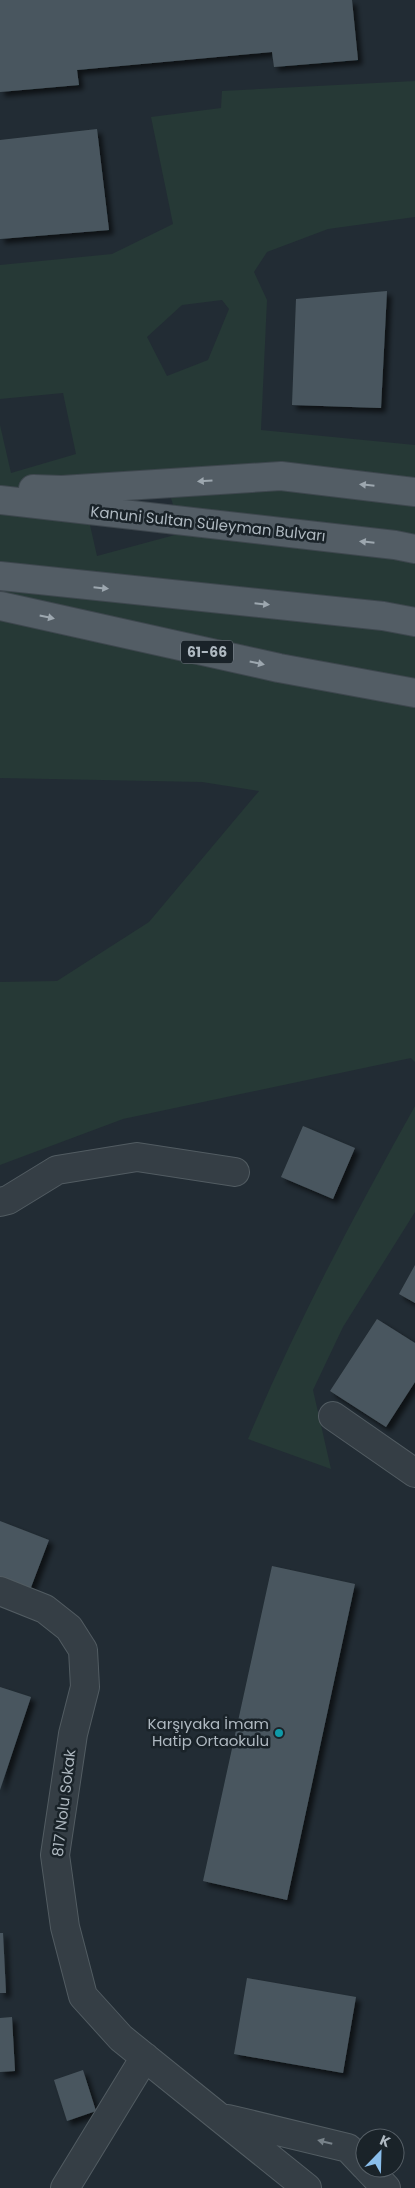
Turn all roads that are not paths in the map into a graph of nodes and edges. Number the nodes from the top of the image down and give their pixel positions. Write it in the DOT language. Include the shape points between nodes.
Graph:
graph roads {
  1 [pos="0,487"];
  2 [pos="415,492"];
  3 [pos="0,500"];
  4 [pos="415,549"];
  5 [pos="0,576"];
  6 [pos="0,606"];
  7 [pos="415,622"];
  8 [pos="415,692"];
  9 [pos="235,1172"];
  10 [pos="0,1202"];
  11 [pos="332,1416"];
  12 [pos="415,1473"];
  13 [pos="0,1591"];
  14 [pos="146,2057"];
  15 [pos="221,2117"];
  16 [pos="355,2155"];
  17 [pos="376,2178"];
  18 [pos="64,2188"];
  19 [pos="307,2188"];
  20 [pos="386,2188"];
  2 -- 1 [label="main road, one-way" via="281,476 62,490"];
  4 -- 3 [label="main road, Kanuni Sultan Süleyman Bulvarı, one-way"];
  5 -- 7 [label="main road, one-way"];
  6 -- 8 [label="main road, 61-66, one-way" via="269,666"];
  9 -- 10 [label="street" via="137,1157 57,1170"];
  11 -- 12 [label="street"];
  13 -- 14 [label="street, 817 Nolu Sokak" via="45,1609 69,1628 82,1650 85,1687 73,1734 55,1855 65,1927 83,1996 121,2038"];
  14 -- 15 [label="street, 817 Nolu Sokak"];
  14 -- 18 [label="street"];
  16 -- 15 [label="street, 817 Nolu Sokak, one-way" via="348,2148"];
  15 -- 19 [label="street, 817 Nolu Sokak"];
  17 -- 20 [label="street, 817 Nolu Sokak"];
}
